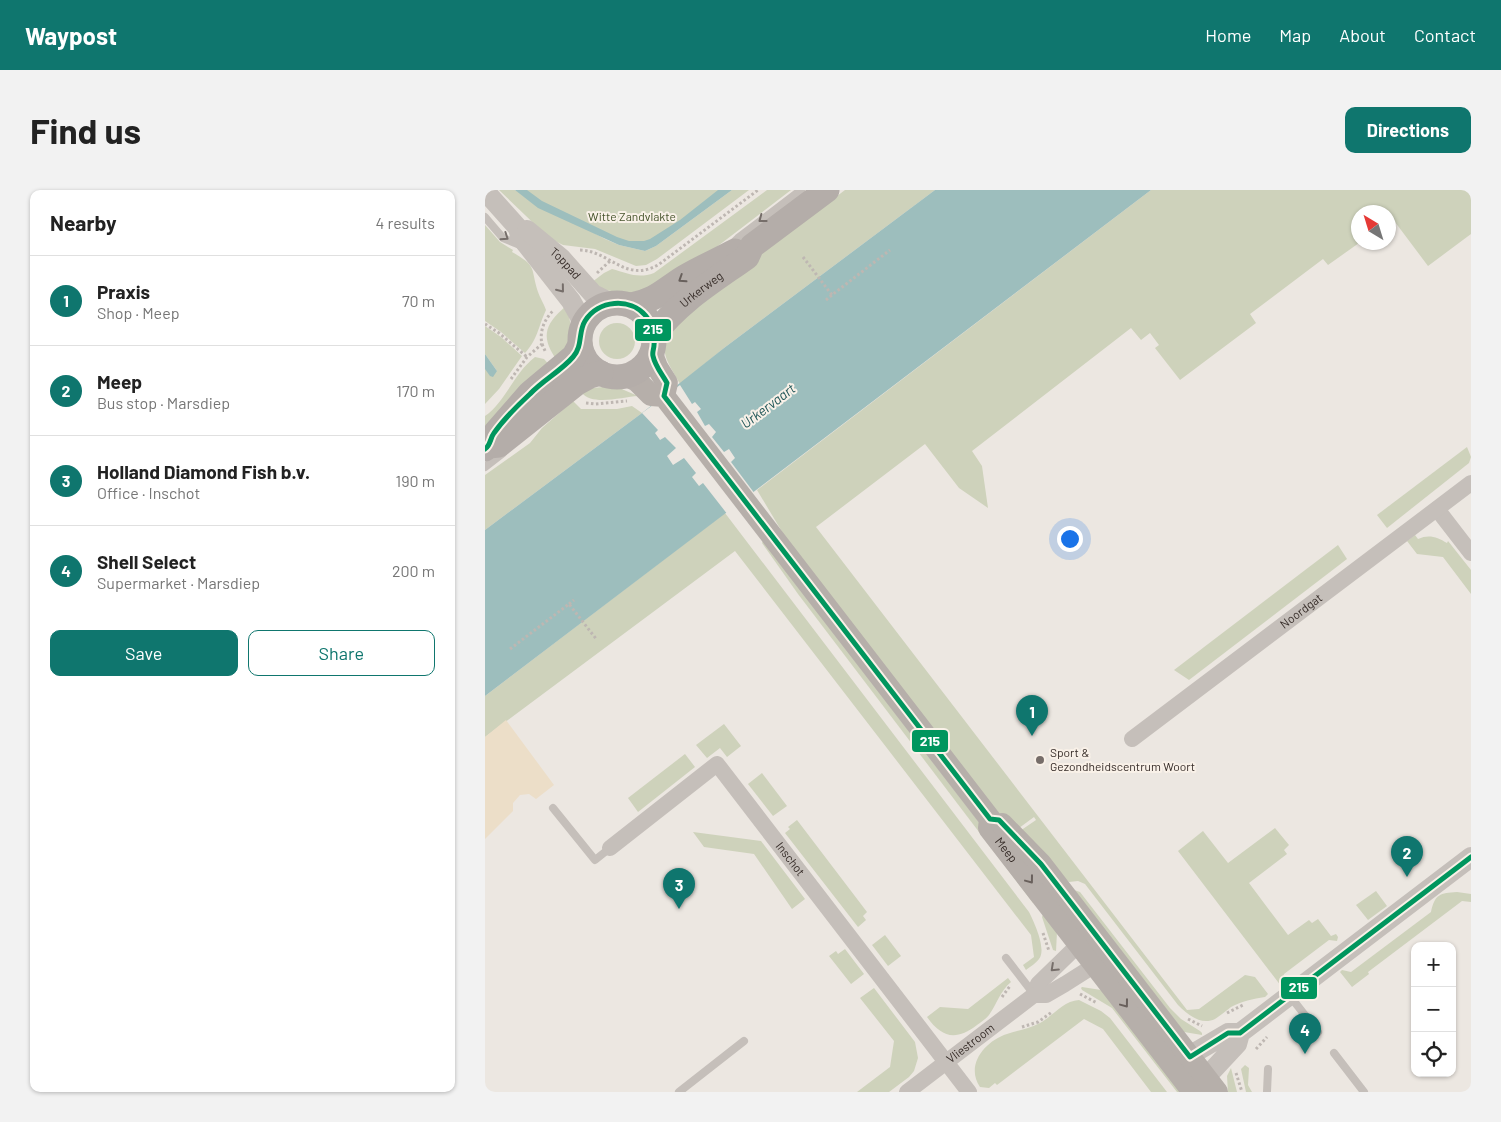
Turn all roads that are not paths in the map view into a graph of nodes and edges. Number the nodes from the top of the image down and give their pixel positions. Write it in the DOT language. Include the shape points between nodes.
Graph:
graph roads {
  1 [pos="801,190"];
  2 [pos="827,190"];
  3 [pos="485,191"];
  4 [pos="485,217"];
  5 [pos="518,228"];
  6 [pos="752,246"];
  7 [pos="531,250"];
  8 [pos="717,260"];
  9 [pos="621,304"];
  10 [pos="581,336"];
  11 [pos="653,344"];
  12 [pos="601,373"];
  13 [pos="627,376"];
  14 [pos="664,396"];
  15 [pos="555,401"];
  16 [pos="538,426"];
  17 [pos="492,453"];
  18 [pos="1471,483"];
  19 [pos="1437,509"];
  20 [pos="1471,553"];
  21 [pos="1132,739"];
  22 [pos="553,808"];
  23 [pos="990,819"];
  24 [pos="610,848"];
  25 [pos="1471,857"];
  26 [pos="1103,944"];
  27 [pos="1080,945"];
  28 [pos="1005,958"];
  29 [pos="1095,965"];
  30 [pos="1035,995"];
  31 [pos="1289,995"];
  32 [pos="1318,1032"];
  33 [pos="744,1041"];
  34 [pos="1334,1053"];
  35 [pos="947,1062"];
  36 [pos="1268,1068"];
  37 [pos="1197,1079"];
  38 [pos="679,1092"];
  39 [pos="907,1092"];
  40 [pos="969,1092"];
  41 [pos="1267,1092"];
  42 [pos="1364,1092"];
  1 -- 8 [label="lane, Urkerweg, one-way" via="737,238"];
  2 -- 6 [label="main road, Urkerweg"];
  3 -- 5 [label="street, Toppad"];
  4 -- 7 [label="lane, Toppad, one-way" via="503,238"];
  5 -- 7 [label="street, Toppad"];
  5 -- 9 [label="street, Toppad" via="527,230 561,258 593,294"];
  6 -- 8 [label="main road, Urkerweg" via="740,248"];
  6 -- 11 [label="main road, Urkerweg" via="747,257 677,309 662,324"];
  7 -- 10 [label="street, Toppad, one-way" via="580,316"];
  8 -- 9 [label="main road, Urkerweg, one-way" via="645,303"];
  9 -- 10 [label="main road" via="602,306 594,311"];
  9 -- 11 [label="main road" via="640,310 647,317 652,326"];
  10 -- 12 [label="main road" via="586,360"];
  10 -- 17 [label="main road" via="574,356 530,393 492,435"];
  11 -- 13 [label="main road" via="647,362"];
  11 -- 14 [label="main road" via="657,367 667,383"];
  12 -- 13 [label="main road" via="611,377"];
  12 -- 15 [label="main road" via="577,383"];
  13 -- 14 [label="main road, Meep" via="651,395"];
  14 -- 23 [label="main road, Meep"];
  15 -- 16 [label="lane"];
  15 -- 17 [label="main road"];
  18 -- 19 [label="street, Noordgat"];
  19 -- 20 [label="street"];
  19 -- 21 [label="street, Noordgat"];
  22 -- 24 [label="lane" via="595,860"];
  23 -- 26 [label="main road, Meep" via="999,820 1041,864"];
  23 -- 27 [label="main road, Meep, one-way" via="989,828"];
  24 -- 35 [label="street, Inschot" via="717,764"];
  25 -- 31 [label="street"];
  26 -- 27 [label="street"];
  26 -- 29 [label="street"];
  26 -- 37 [label="main road, Meep"];
  27 -- 29 [label="main road, Meep"];
  27 -- 30 [label="street, Vliestroom, one-way" via="1038,984"];
  28 -- 30 [label="lane"];
  29 -- 30 [label="street, Vliestroom" via="1046,994"];
  29 -- 37 [label="main road, Meep, one-way"];
  30 -- 35 [label="street, Vliestroom"];
  31 -- 32 [label="lane"];
  31 -- 37 [label="street" via="1240,1033 1229,1033"];
  33 -- 38 [label="lane"];
  34 -- 42 [label="lane"];
  35 -- 39 [label="street, Vliestroom"];
  35 -- 40 [label="street"];
  36 -- 41 [label="lane"];
}
